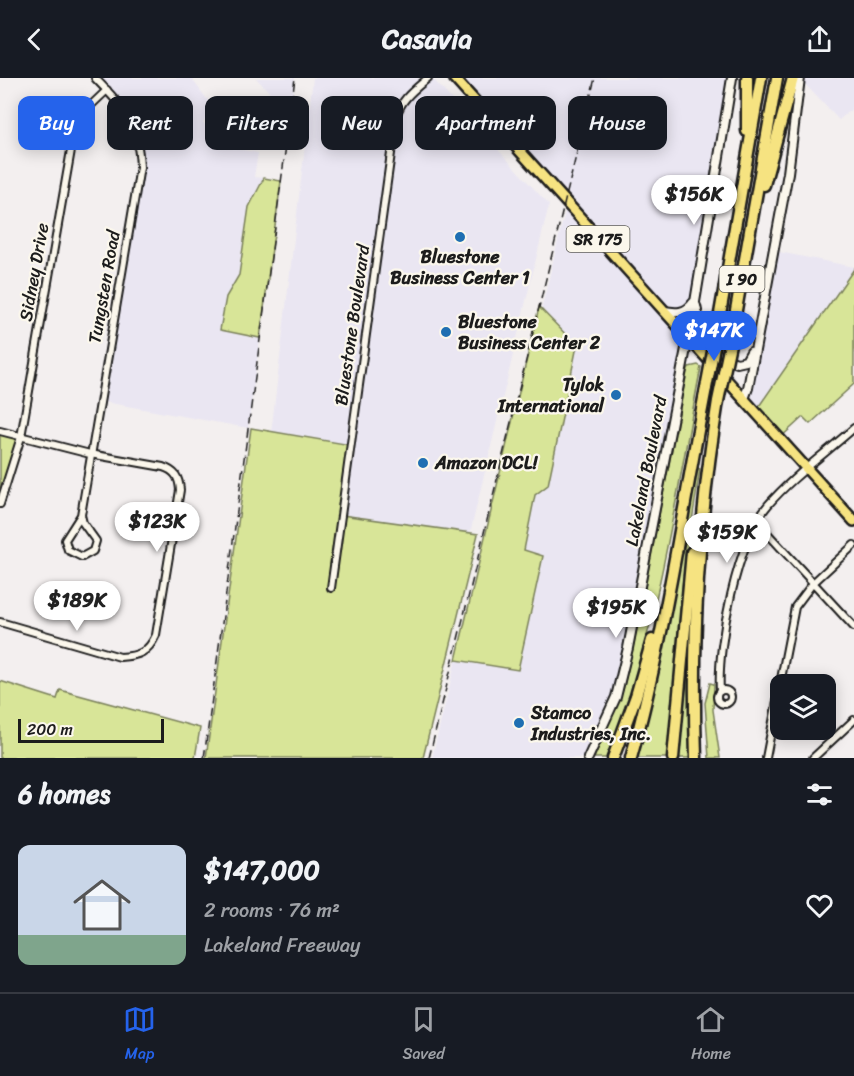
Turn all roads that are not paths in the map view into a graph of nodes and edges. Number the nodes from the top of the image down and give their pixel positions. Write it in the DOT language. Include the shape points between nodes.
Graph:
graph roads {
  1 [pos="95,78"];
  2 [pos="428,78"];
  3 [pos="454,78"];
  4 [pos="732,78"];
  5 [pos="747,78"];
  6 [pos="761,78"];
  7 [pos="777,78"];
  8 [pos="793,78"];
  9 [pos="800,78"];
  10 [pos="107,90"];
  11 [pos="747,167"];
  12 [pos="755,213"];
  13 [pos="695,301"];
  14 [pos="663,311"];
  15 [pos="687,338"];
  16 [pos="755,346"];
  17 [pos="744,399"];
  18 [pos="854,428"];
  19 [pos="0,430"];
  20 [pos="21,437"];
  21 [pos="90,454"];
  22 [pos="807,469"];
  23 [pos="703,493"];
  24 [pos="0,504"];
  25 [pos="81,515"];
  26 [pos="680,520"];
  27 [pos="756,521"];
  28 [pos="854,521"];
  29 [pos="854,545"];
  30 [pos="813,583"];
  31 [pos="331,588"];
  32 [pos="0,622"];
  33 [pos="854,627"];
  34 [pos="782,674"];
  35 [pos="720,691"];
  36 [pos="854,720"];
  37 [pos="770,737"];
  38 [pos="588,758"];
  39 [pos="613,758"];
  40 [pos="631,758"];
  41 [pos="673,758"];
  42 [pos="696,758"];
  43 [pos="766,758"];
  44 [pos="813,758"];
  1 -- 10 [label="street, Tungsten Road"];
  2 -- 31 [label="street, Bluestone Boulevard" via="408,95 396,117"];
  3 -- 14 [label="main road, SR 175"];
  4 -- 13 [label="street, Lakeland Boulevard"];
  5 -- 11 [label="highway"];
  6 -- 11 [label="highway, I 90"];
  7 -- 12 [label="highway, I 90"];
  8 -- 12 [label="highway"];
  9 -- 16 [label="street" via="788,174"];
  10 -- 20 [label="street, Sidney Drive" via="85,111 74,133"];
  10 -- 21 [label="street, Tungsten Road" via="130,118 139,140 140,167"];
  11 -- 26 [label="highway, I 90, bridge"];
  12 -- 23 [label="highway, I 90, bridge"];
  13 -- 14 [label="street" via="681,312"];
  13 -- 15 [label="street, Lakeland Boulevard"];
  13 -- 16 [label="street" via="700,326 729,360 746,361"];
  14 -- 15 [label="main road, SR 175"];
  15 -- 17 [label="main road, SR 175"];
  15 -- 38 [label="street, Lakeland Boulevard" via="628,648 616,697"];
  16 -- 17 [label="street"];
  17 -- 22 [label="main road, SR 175"];
  18 -- 22 [label="street"];
  19 -- 20 [label="street"];
  20 -- 21 [label="street"];
  20 -- 24 [label="street, Sidney Drive"];
  21 -- 25 [label="street, Tungsten Road"];
  21 -- 32 [label="street" via="163,467 173,470 180,480 156,635 146,651 120,657"];
  22 -- 27 [label="street"];
  22 -- 28 [label="main road, SR 175"];
  23 -- 41 [label="highway, I 90" via="685,610"];
  23 -- 42 [label="highway" via="694,628"];
  25 -- 25 [label="street, Tungsten Road" via="65,540 71,553 82,557 93,551 96,541"];
  26 -- 39 [label="highway, I 90" via="644,671"];
  26 -- 40 [label="highway" via="650,684"];
  27 -- 30 [label="street"];
  27 -- 35 [label="street" via="739,567 721,653"];
  29 -- 30 [label="street"];
  30 -- 33 [label="street"];
  30 -- 34 [label="street" via="795,607"];
  36 -- 44 [label="street"];
  37 -- 43 [label="street"];
}
